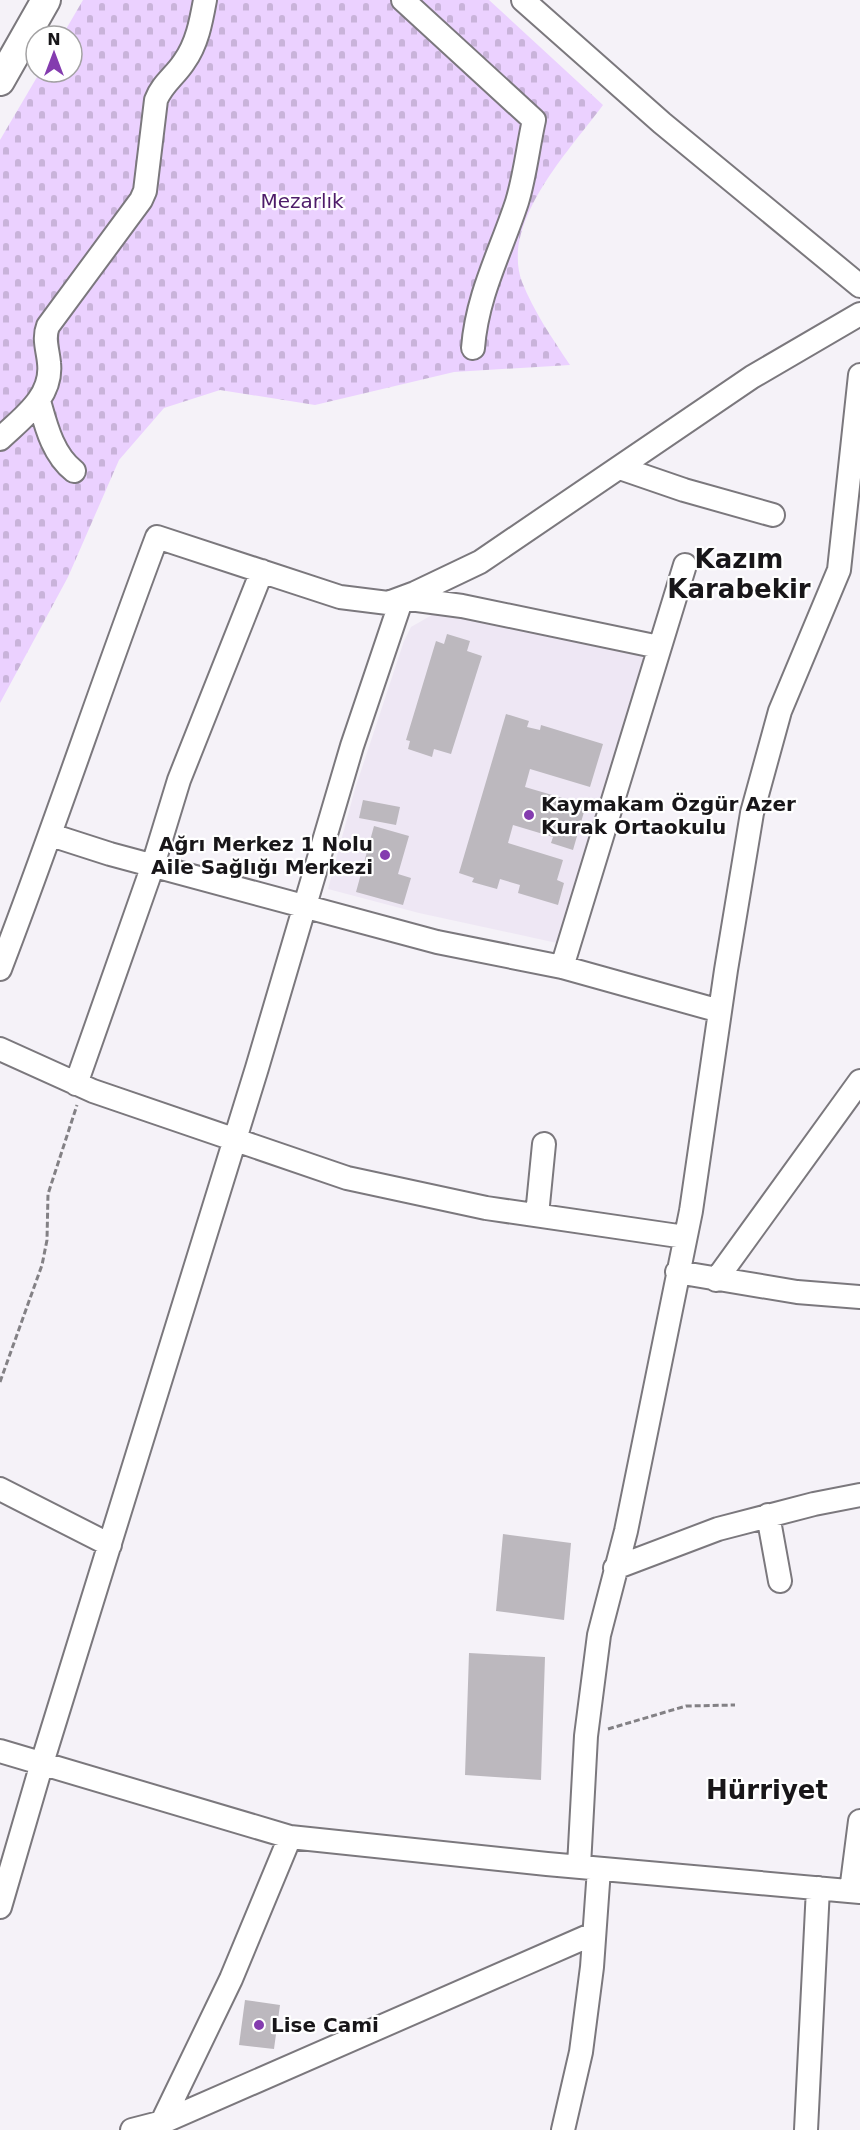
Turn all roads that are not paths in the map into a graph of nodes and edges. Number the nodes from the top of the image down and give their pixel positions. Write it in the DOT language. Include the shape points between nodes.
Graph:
graph roads {
  1 [pos="46,0"];
  2 [pos="205,0"];
  3 [pos="403,0"];
  4 [pos="523,0"];
  5 [pos="8,50"];
  6 [pos="0,81"];
  7 [pos="860,286"];
  8 [pos="860,314"];
  9 [pos="473,348"];
  10 [pos="860,375"];
  11 [pos="39,401"];
  12 [pos="0,439"];
  13 [pos="620,468"];
  14 [pos="74,471"];
  15 [pos="773,514"];
  16 [pos="685,565"];
  17 [pos="262,571"];
  18 [pos="402,598"];
  19 [pos="659,647"];
  20 [pos="51,835"];
  21 [pos="153,865"];
  22 [pos="305,907"];
  23 [pos="562,967"];
  24 [pos="0,969"];
  25 [pos="720,1011"];
  26 [pos="0,1049"];
  27 [pos="860,1081"];
  28 [pos="79,1085"];
  29 [pos="235,1141"];
  30 [pos="544,1144"];
  31 [pos="537,1215"];
  32 [pos="685,1237"];
  33 [pos="677,1272"];
  34 [pos="716,1280"];
  35 [pos="860,1297"];
  36 [pos="0,1489"];
  37 [pos="860,1495"];
  38 [pos="768,1515"];
  39 [pos="110,1545"];
  40 [pos="615,1568"];
  41 [pos="780,1581"];
  42 [pos="0,1751"];
  43 [pos="42,1763"];
  44 [pos="860,1821"];
  45 [pos="290,1837"];
  46 [pos="589,1868"];
  47 [pos="818,1888"];
  48 [pos="855,1891"];
  49 [pos="0,1907"];
  50 [pos="592,1934"];
  51 [pos="160,2126"];
  52 [pos="132,2130"];
  53 [pos="190,2130"];
  54 [pos="563,2130"];
  55 [pos="806,2130"];
  1 -- 5 [label="main road"];
  2 -- 11 [label="street" via="195,42 156,100 141,200 48,326 45,338 50,367"];
  3 -- 9 [label="street" via="534,120 517,201 476,319"];
  4 -- 7 [label="street" via="662,123"];
  5 -- 6 [label="main road"];
  8 -- 13 [label="street" via="752,377"];
  10 -- 25 [label="street" via="839,570 780,711 752,813"];
  11 -- 12 [label="street"];
  11 -- 14 [label="street" via="60,457"];
  13 -- 15 [label="street"];
  13 -- 18 [label="street" via="480,562"];
  16 -- 19 [label="street"];
  17 -- 18 [label="street" via="340,597 388,603"];
  17 -- 20 [label="street" via="157,537"];
  17 -- 21 [label="street" via="179,780"];
  18 -- 19 [label="street" via="462,606"];
  18 -- 22 [label="street" via="352,746"];
  19 -- 23 [label="street"];
  20 -- 21 [label="street"];
  20 -- 24 [label="street"];
  21 -- 22 [label="street"];
  21 -- 28 [label="street"];
  22 -- 23 [label="street" via="437,942"];
  22 -- 29 [label="street"];
  23 -- 25 [label="street"];
  25 -- 32 [label="street"];
  26 -- 28 [label="street"];
  27 -- 34 [label="street"];
  28 -- 29 [label="street"];
  29 -- 31 [label="street" via="347,1178"];
  29 -- 39 [label="street"];
  30 -- 31 [label="street"];
  31 -- 32 [label="street"];
  32 -- 33 [label="street"];
  33 -- 34 [label="street"];
  33 -- 40 [label="street" via="626,1531"];
  34 -- 35 [label="street"];
  36 -- 39 [label="street"];
  37 -- 38 [label="street"];
  38 -- 40 [label="street" via="718,1528"];
  38 -- 41 [label="street"];
  39 -- 43 [label="street"];
  40 -- 46 [label="street" via="599,1635 586,1736"];
  42 -- 43 [label="street"];
  43 -- 45 [label="street"];
  43 -- 49 [label="street"];
  44 -- 48 [label="street"];
  45 -- 46 [label="street"];
  45 -- 51 [label="street" via="231,1979"];
  46 -- 47 [label="street"];
  46 -- 50 [label="street"];
  47 -- 48 [label="street"];
  47 -- 55 [label="street"];
  50 -- 51 [label="street"];
  50 -- 54 [label="street" via="592,1967 581,2052"];
  51 -- 52 [label="street"];
  51 -- 53 [label="street"];
}
